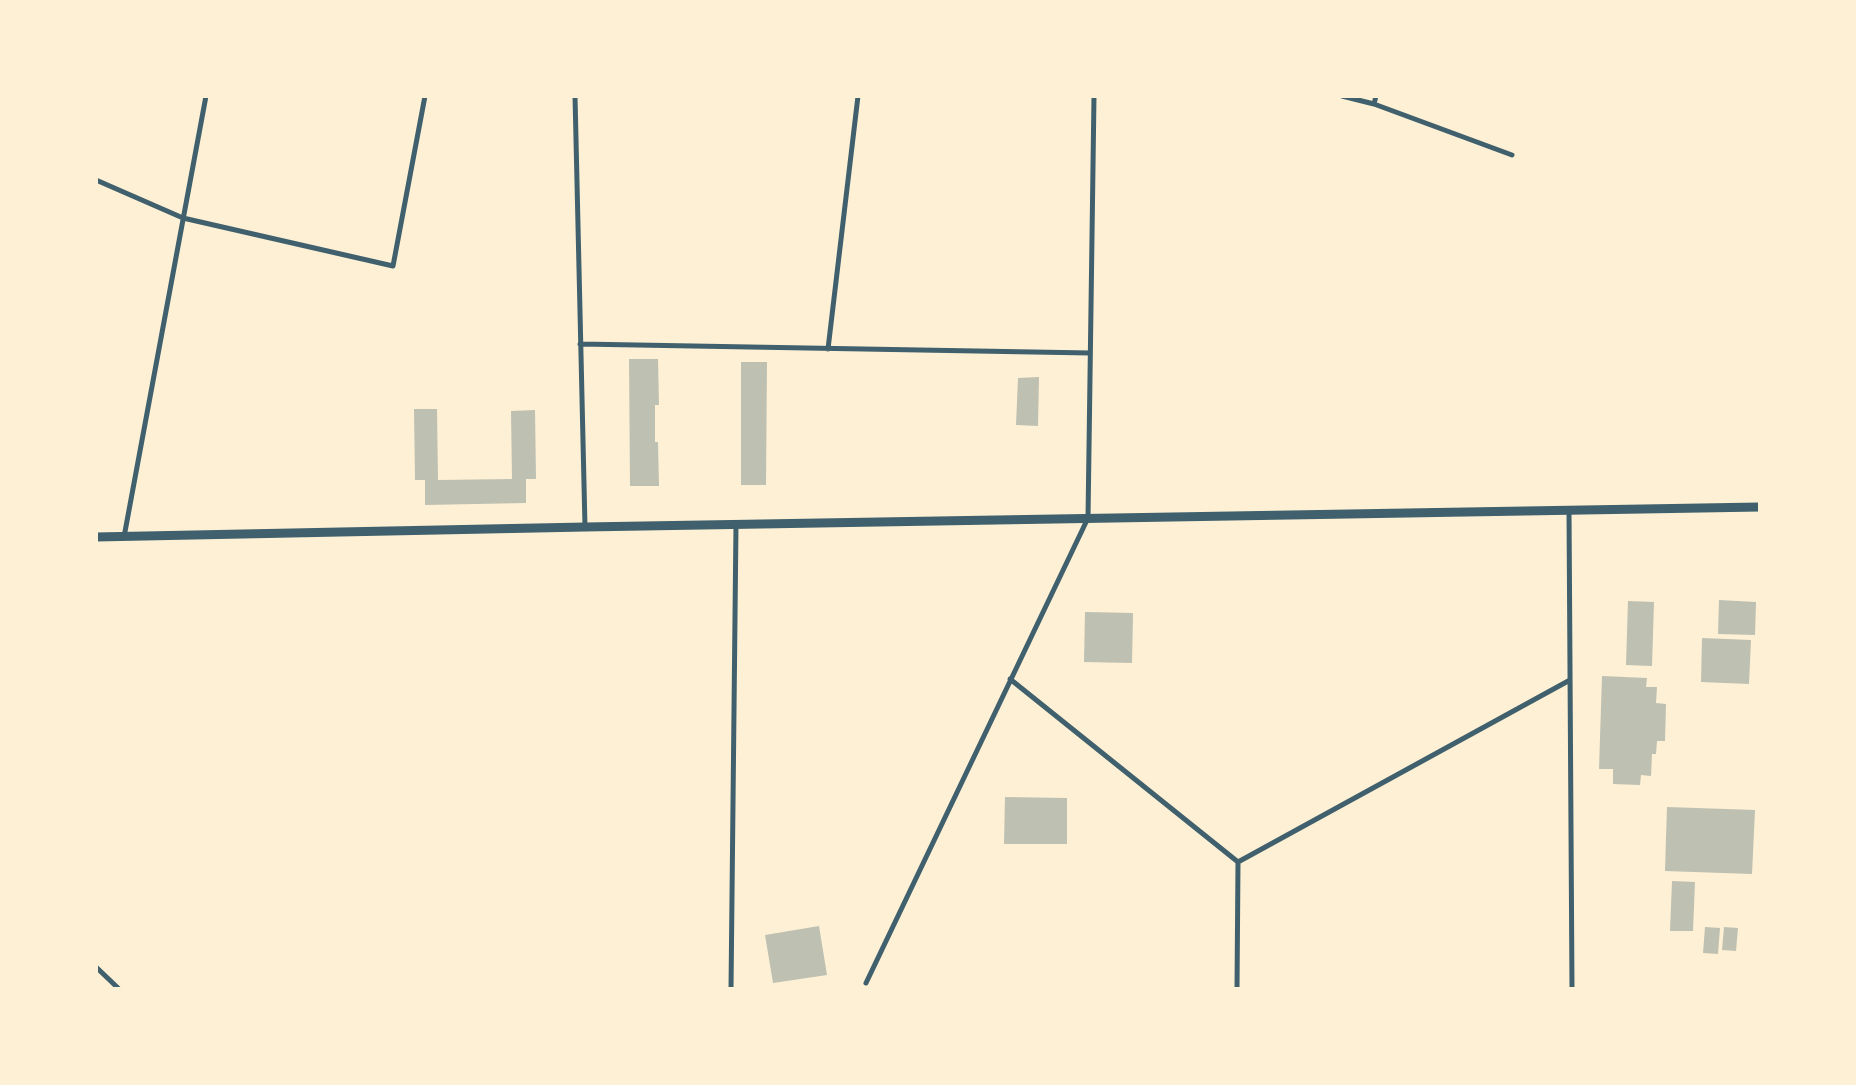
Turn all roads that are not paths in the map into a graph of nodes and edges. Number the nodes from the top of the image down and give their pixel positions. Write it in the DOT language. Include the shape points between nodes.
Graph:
graph roads {
  1 [pos="206,96"];
  2 [pos="425,96"];
  3 [pos="575,96"];
  4 [pos="858,96"];
  5 [pos="1094,96"];
  6 [pos="1342,96"];
  7 [pos="1376,96"];
  8 [pos="1374,104"];
  9 [pos="1512,155"];
  10 [pos="96,180"];
  11 [pos="183,218"];
  12 [pos="580,344"];
  13 [pos="828,349"];
  14 [pos="1090,353"];
  15 [pos="1760,507"];
  16 [pos="1569,510"];
  17 [pos="1088,518"];
  18 [pos="736,524"];
  19 [pos="585,527"];
  20 [pos="96,537"];
  21 [pos="124,537"];
  22 [pos="1010,679"];
  23 [pos="1570,680"];
  24 [pos="1238,862"];
  25 [pos="96,967"];
  26 [pos="866,982"];
  27 [pos="119,989"];
  28 [pos="731,989"];
  29 [pos="1236,989"];
  30 [pos="1572,989"];
  1 -- 11 [label="street"];
  2 -- 11 [label="street" via="393,266"];
  3 -- 12 [label="street"];
  4 -- 13 [label="street"];
  5 -- 14 [label="street"];
  6 -- 8 [label="street"];
  7 -- 8 [label="street"];
  8 -- 9 [label="street"];
  10 -- 11 [label="street"];
  11 -- 21 [label="street"];
  12 -- 13 [label="street"];
  12 -- 19 [label="street"];
  13 -- 14 [label="street"];
  14 -- 17 [label="street"];
  15 -- 16 [label="street"];
  16 -- 17 [label="street"];
  16 -- 23 [label="street"];
  17 -- 18 [label="street"];
  17 -- 22 [label="street"];
  18 -- 19 [label="street"];
  18 -- 28 [label="street"];
  19 -- 21 [label="street"];
  20 -- 21 [label="street"];
  22 -- 24 [label="street"];
  22 -- 26 [label="street"];
  23 -- 24 [label="street"];
  23 -- 30 [label="street"];
  24 -- 29 [label="street"];
  25 -- 27 [label="street"];
}
